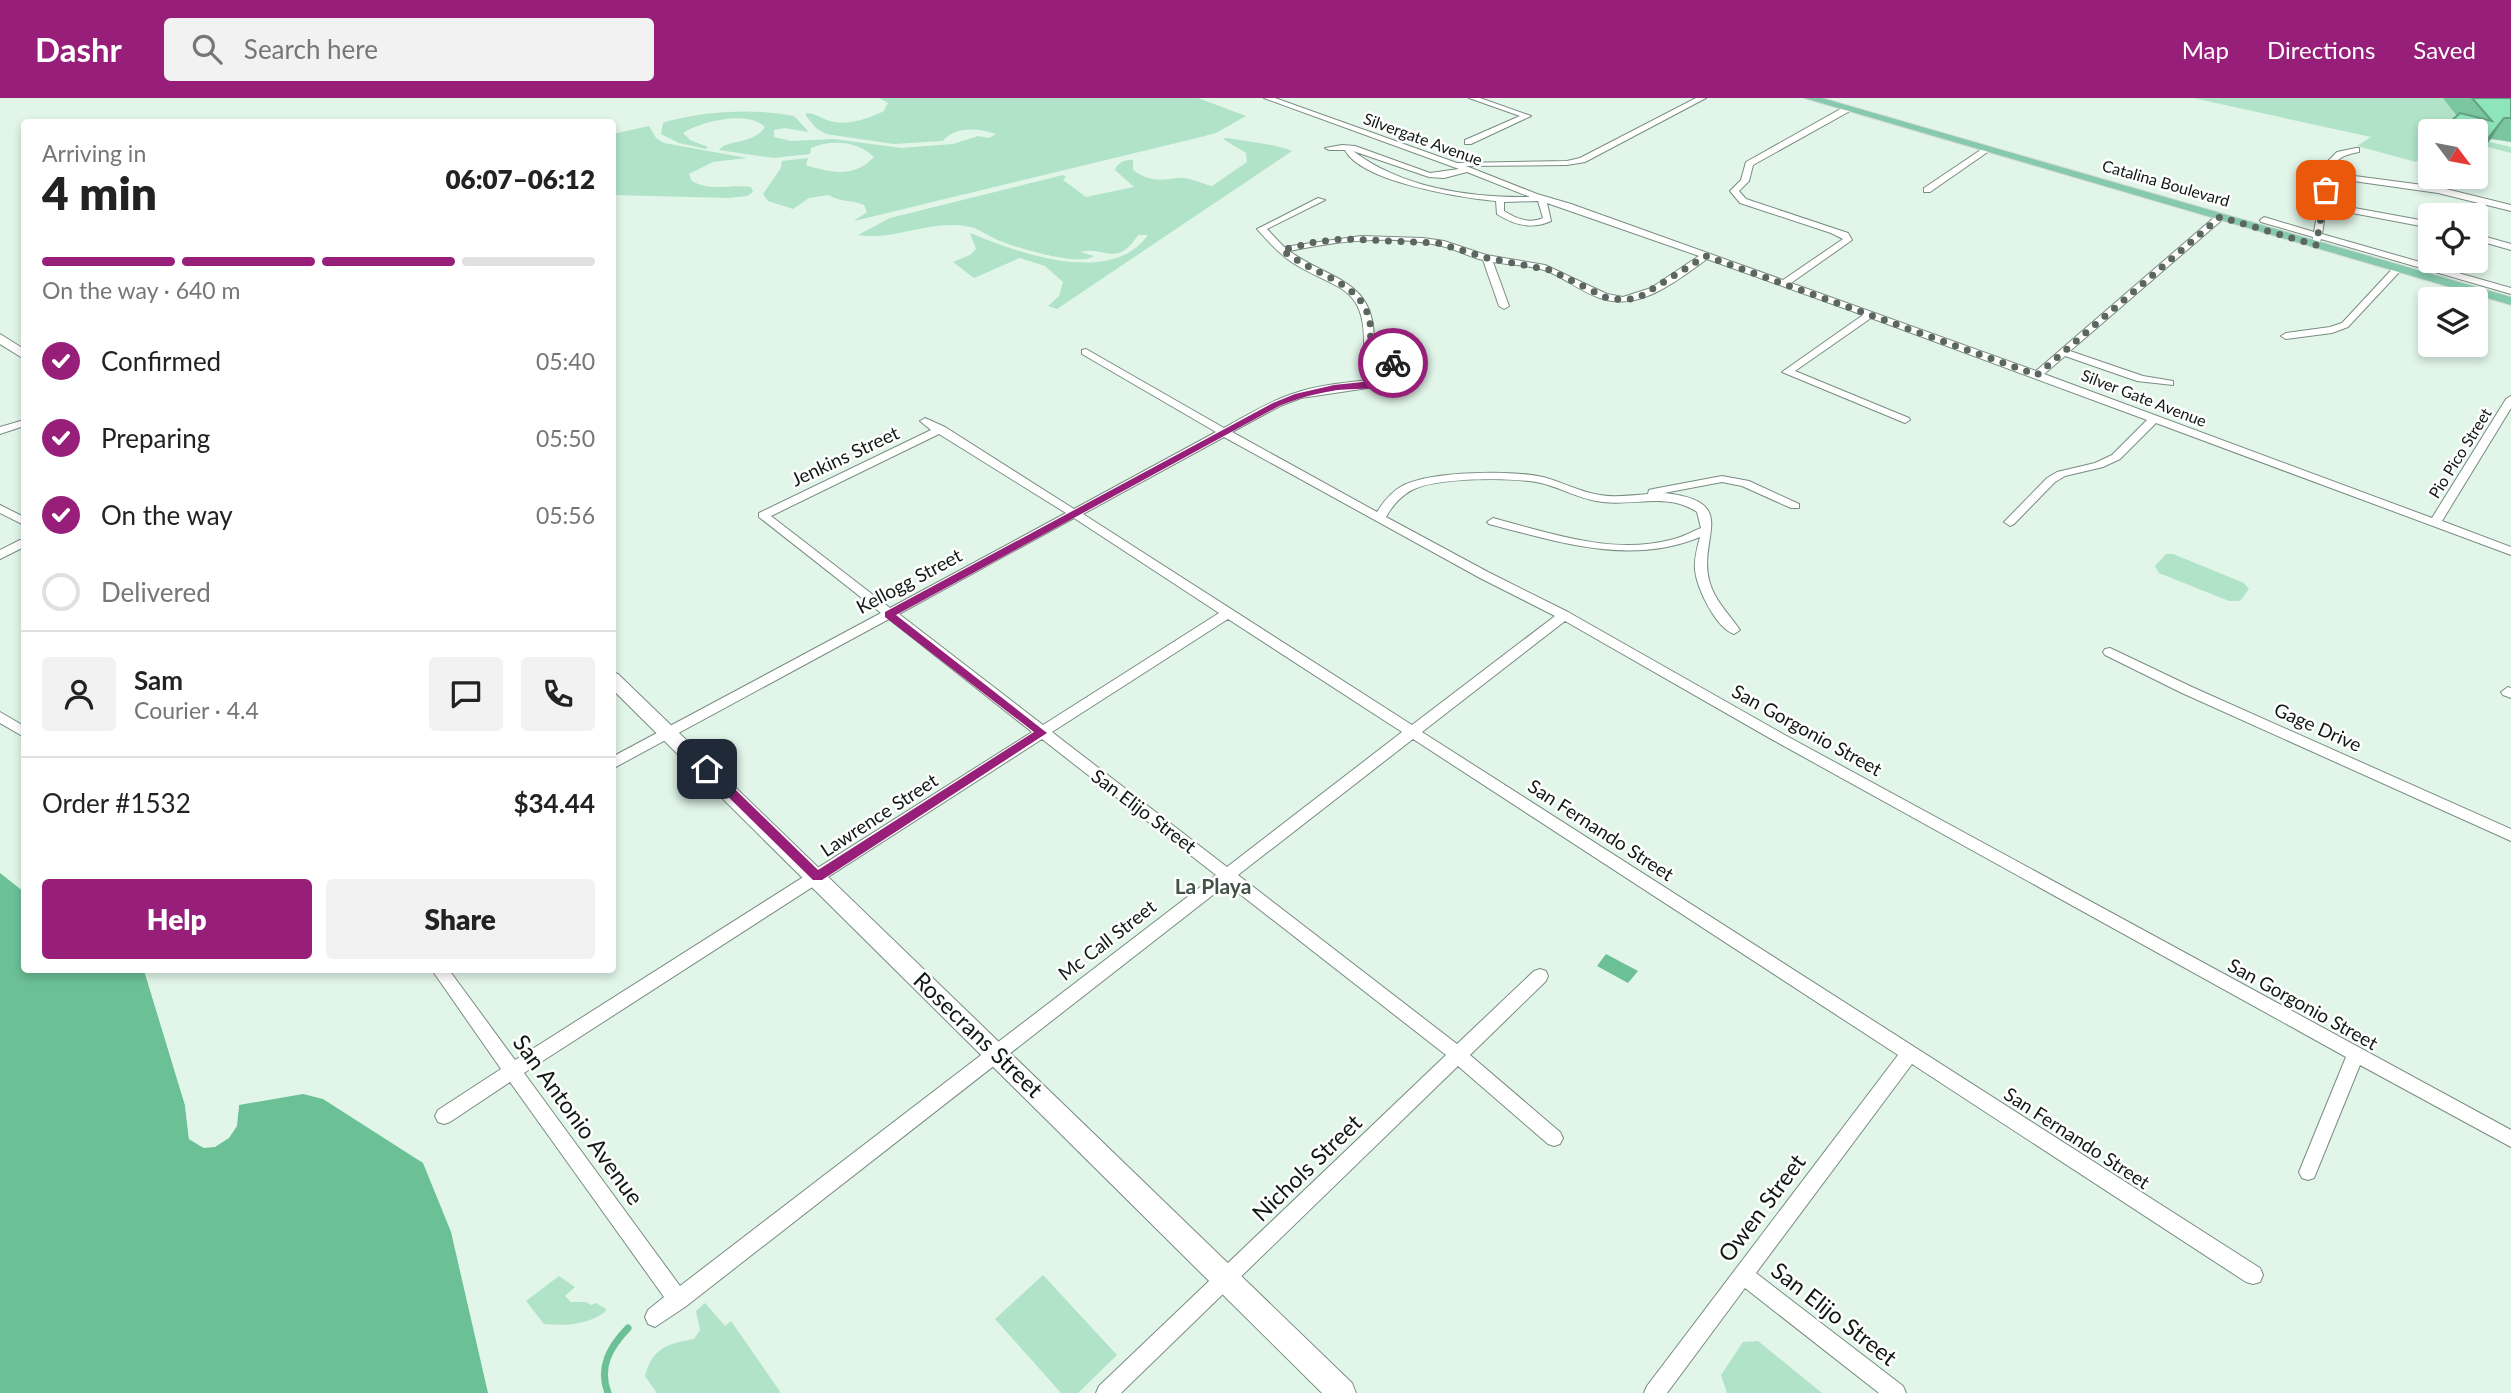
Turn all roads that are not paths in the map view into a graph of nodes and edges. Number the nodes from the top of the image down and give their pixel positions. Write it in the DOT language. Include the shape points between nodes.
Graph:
graph roads {
  1 [pos="1268,98"];
  2 [pos="1473,98"];
  3 [pos="1702,98"];
  4 [pos="1811,98"];
  5 [pos="1847,109"];
  6 [pos="1468,142"];
  7 [pos="1329,148"];
  8 [pos="1349,149"];
  9 [pos="1988,149"];
  10 [pos="2356,150"];
  11 [pos="1453,164"];
  12 [pos="1467,170"];
  13 [pos="2328,175"];
  14 [pos="1927,190"];
  15 [pos="1500,200"];
  16 [pos="1545,200"];
  17 [pos="1321,201"];
  18 [pos="2323,205"];
  19 [pos="1568,206"];
  20 [pos="2511,208"];
  21 [pos="2220,217"];
  22 [pos="2263,220"];
  23 [pos="2418,223"];
  24 [pos="2317,240"];
  25 [pos="2488,240"];
  26 [pos="2511,247"];
  27 [pos="1282,250"];
  28 [pos="1706,256"];
  29 [pos="1487,258"];
  30 [pos="2398,268"];
  31 [pos="1785,283"];
  32 [pos="2511,291"];
  33 [pos="2511,301"];
  34 [pos="1504,306"];
  35 [pos="1868,316"];
  36 [pos="2286,336"];
  37 [pos="0,338"];
  38 [pos="1086,352"];
  39 [pos="2063,352"];
  40 [pos="21,353"];
  41 [pos="2037,375"];
  42 [pos="2169,383"];
  43 [pos="2511,400"];
  44 [pos="2154,419"];
  45 [pos="1905,420"];
  46 [pos="925,421"];
  47 [pos="21,424"];
  48 [pos="941,429"];
  49 [pos="0,431"];
  50 [pos="1225,433"];
  51 [pos="1625,499"];
  52 [pos="1795,506"];
  53 [pos="0,508"];
  54 [pos="1075,514"];
  55 [pos="763,515"];
  56 [pos="1380,517"];
  57 [pos="21,520"];
  58 [pos="1493,522"];
  59 [pos="2010,522"];
  60 [pos="2435,523"];
  61 [pos="1706,531"];
  62 [pos="21,544"];
  63 [pos="2511,551"];
  64 [pos="0,555"];
  65 [pos="1228,613"];
  66 [pos="889,614"];
  67 [pos="1564,615"];
  68 [pos="1734,630"];
  69 [pos="2110,652"];
  70 [pos="616,682"];
  71 [pos="0,717"];
  72 [pos="21,730"];
  73 [pos="671,732"];
  74 [pos="1042,733"];
  75 [pos="1413,733"];
  76 [pos="616,762"];
  77 [pos="2511,835"];
  78 [pos="1227,874"];
  79 [pos="817,877"];
  80 [pos="442,973"];
  81 [pos="1540,976"];
  82 [pos="996,1052"];
  83 [pos="1910,1053"];
  84 [pos="2356,1054"];
  85 [pos="1458,1055"];
  86 [pos="512,1070"];
  87 [pos="444,1116"];
  88 [pos="1554,1138"];
  89 [pos="2511,1139"];
  90 [pos="2308,1172"];
  91 [pos="1742,1274"];
  92 [pos="2253,1275"];
  93 [pos="1226,1279"];
  94 [pos="678,1300"];
  95 [pos="655,1317"];
  96 [pos="1106,1393"];
  97 [pos="1342,1393"];
  98 [pos="1654,1393"];
  99 [pos="1896,1393"];
  1 -- 11 [label="street, Silvergate Avenue"];
  2 -- 6 [label="street" via="1527,116"];
  3 -- 11 [label="street" via="1582,160"];
  4 -- 5 [label="main road, Catalina Boulevard"];
  5 -- 9 [label="main road, Catalina Boulevard"];
  5 -- 31 [label="street" via="1749,163 1745,181 1734,191 1743,201 1845,235 1848,240"];
  7 -- 8 [label="street"];
  8 -- 12 [label="street" via="1429,175"];
  8 -- 15 [label="street" via="1364,164 1389,175"];
  9 -- 14 [label="street"];
  9 -- 21 [label="main road, Catalina Boulevard"];
  10 -- 13 [label="street" via="2340,154 2330,163"];
  11 -- 12 [label="street, Silvergate Avenue"];
  12 -- 16 [label="street, Silvergate Avenue"];
  13 -- 18 [label="street"];
  13 -- 20 [label="street" via="2438,190"];
  15 -- 16 [label="street"];
  15 -- 16 [label="street" via="1500,212 1532,225 1548,219"];
  16 -- 19 [label="street, Silvergate Avenue"];
  17 -- 27 [label="street" via="1261,229"];
  18 -- 23 [label="street"];
  18 -- 24 [label="street"];
  19 -- 28 [label="street, Silver Gate Avenue"];
  21 -- 24 [label="main road, Catalina Boulevard"];
  21 -- 39 [label="street"];
  22 -- 24 [label="street, Catalina Boulevard"];
  24 -- 30 [label="main road, Catalina Boulevard"];
  24 -- 32 [label="street, Catalina Boulevard"];
  25 -- 26 [label="street"];
  27 -- 29 [label="street" via="1344,239 1417,241"];
  27 -- 50 [label="street, Kellogg Street" via="1343,284 1367,307 1370,343 1407,376 1396,383 1298,395"];
  28 -- 29 [label="street" via="1638,298 1623,300 1607,298 1550,270"];
  28 -- 31 [label="street, Silver Gate Avenue"];
  29 -- 34 [label="street"];
  30 -- 33 [label="main road, Catalina Boulevard"];
  30 -- 36 [label="street" via="2345,325"];
  31 -- 35 [label="street, Silver Gate Avenue"];
  35 -- 41 [label="street, Silver Gate Avenue"];
  35 -- 45 [label="street" via="1787,372"];
  37 -- 40 [label="street"];
  38 -- 50 [label="street, San Gorgonio Street"];
  39 -- 41 [label="street"];
  39 -- 42 [label="street" via="2141,379"];
  41 -- 44 [label="street, Silver Gate Avenue"];
  43 -- 60 [label="street, Pio Pico Street"];
  44 -- 59 [label="street" via="2116,457 2051,480"];
  44 -- 60 [label="street, Silver Gate Avenue"];
  46 -- 48 [label="street, San Fernando Street"];
  47 -- 49 [label="street"];
  48 -- 54 [label="street, San Fernando Street"];
  48 -- 55 [label="street, Jenkins Street"];
  50 -- 54 [label="street, Kellogg Street"];
  50 -- 56 [label="street, San Gorgonio Street"];
  51 -- 52 [label="street" via="1722,479 1745,483"];
  51 -- 56 [label="street" via="1601,499 1522,476 1422,482 1387,505"];
  51 -- 61 [label="street" via="1674,497 1690,502 1703,511"];
  53 -- 57 [label="street"];
  54 -- 65 [label="street, San Fernando Street"];
  54 -- 66 [label="street, Kellogg Street"];
  55 -- 66 [label="street, San Elijo Street"];
  56 -- 67 [label="street, San Gorgonio Street"];
  58 -- 61 [label="street" via="1610,547 1671,543"];
  60 -- 63 [label="street, Silver Gate Avenue"];
  61 -- 68 [label="street" via="1700,568 1704,585 1714,608"];
  62 -- 64 [label="street"];
  65 -- 74 [label="street, Lawrence Street"];
  65 -- 75 [label="street, San Fernando Street"];
  66 -- 73 [label="street, Kellogg Street"];
  66 -- 74 [label="street, San Elijo Street"];
  67 -- 75 [label="street, Mc Call Street"];
  67 -- 84 [label="street, San Gorgonio Street"];
  69 -- 77 [label="street, Gage Drive" via="2187,691"];
  70 -- 73 [label="street, Rosecrans Street"];
  71 -- 72 [label="street"];
  73 -- 76 [label="street, Kellogg Street"];
  73 -- 79 [label="street, Rosecrans Street"];
  74 -- 78 [label="street, San Elijo Street"];
  74 -- 79 [label="street, Lawrence Street"];
  75 -- 78 [label="street, Mc Call Street"];
  75 -- 83 [label="street, San Fernando Street"];
  78 -- 82 [label="street, Mc Call Street"];
  78 -- 85 [label="street, San Elijo Street"];
  79 -- 82 [label="street, Rosecrans Street"];
  79 -- 86 [label="street, Lawrence Street"];
  80 -- 86 [label="street, San Antonio Avenue"];
  81 -- 85 [label="street, Nichols Street"];
  82 -- 93 [label="street, Rosecrans Street"];
  82 -- 94 [label="street, Mc Call Street"];
  83 -- 91 [label="street, Owen Street"];
  83 -- 92 [label="street, San Fernando Street"];
  84 -- 89 [label="street, San Gorgonio Street"];
  84 -- 90 [label="street"];
  85 -- 88 [label="street, San Elijo Street"];
  85 -- 93 [label="street, Nichols Street"];
  86 -- 87 [label="street, Lawrence Street"];
  86 -- 94 [label="street, San Antonio Avenue"];
  91 -- 98 [label="street, Owen Street"];
  91 -- 99 [label="street, San Elijo Street"];
  93 -- 96 [label="street, Nichols Street"];
  93 -- 97 [label="street, Rosecrans Street"];
  94 -- 95 [label="street, Mc Call Street"];
}
